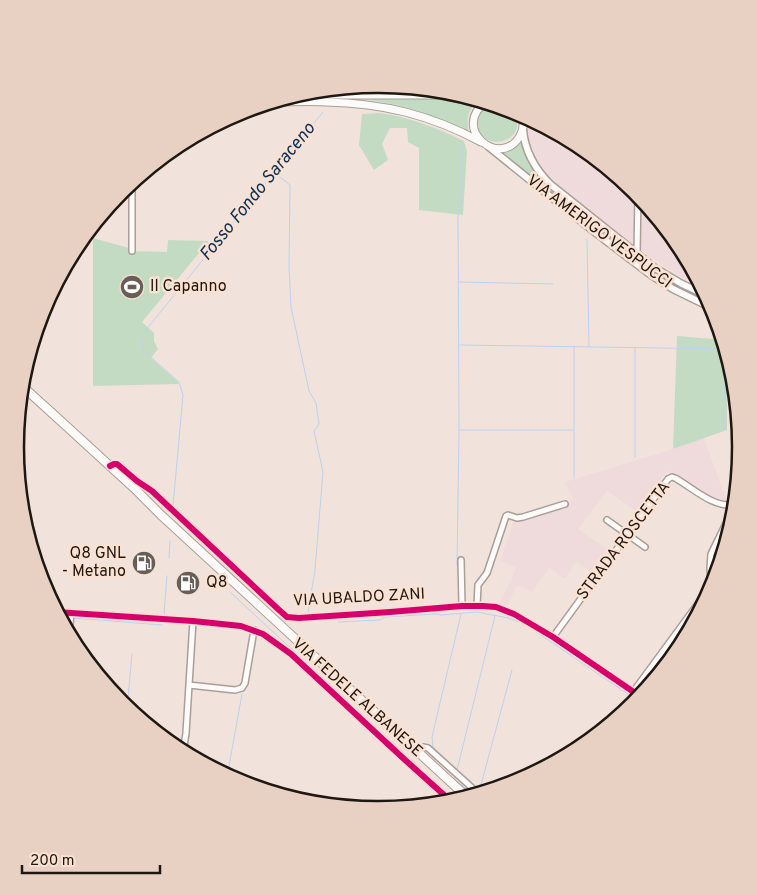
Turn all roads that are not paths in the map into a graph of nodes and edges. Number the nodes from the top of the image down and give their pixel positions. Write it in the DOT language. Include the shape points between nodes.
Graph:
graph roads {
  1 [pos="300,102"];
  2 [pos="479,108"];
  3 [pos="523,124"];
  4 [pos="524,124"];
  5 [pos="481,142"];
  6 [pos="489,147"];
  7 [pos="132,193"];
  8 [pos="638,207"];
  9 [pos="132,251"];
  10 [pos="638,254"];
  11 [pos="697,291"];
  12 [pos="702,304"];
  13 [pos="29,392"];
  14 [pos="28,395"];
  15 [pos="52,413"];
  16 [pos="110,466"];
  17 [pos="565,504"];
  18 [pos="728,505"];
  19 [pos="607,520"];
  20 [pos="723,531"];
  21 [pos="627,534"];
  22 [pos="645,547"];
  23 [pos="461,560"];
  24 [pos="710,572"];
  25 [pos="696,605"];
  26 [pos="462,606"];
  27 [pos="477,606"];
  28 [pos="64,613"];
  29 [pos="71,613"];
  30 [pos="193,621"];
  31 [pos="70,623"];
  32 [pos="254,630"];
  33 [pos="553,637"];
  34 [pos="189,685"];
  35 [pos="633,692"];
  36 [pos="184,744"];
  37 [pos="416,750"];
  38 [pos="473,789"];
  39 [pos="461,792"];
  40 [pos="445,796"];
  1 -- 5 [label="main road" via="334,102 402,111 446,125"];
  2 -- 5 [label="main road" via="473,128"];
  3 -- 6 [label="main road" via="521,134 511,145 496,149"];
  4 -- 10 [label="street, VIA AMERIGO VESPUCCI" via="528,154 542,176"];
  5 -- 6 [label="main road"];
  6 -- 12 [label="street, VIA AMERIGO VESPUCCI" via="638,265 673,290"];
  7 -- 9 [label="street"];
  8 -- 10 [label="street"];
  10 -- 11 [label="street, VIA AMERIGO VESPUCCI" via="655,268"];
  13 -- 15 [label="main road"];
  14 -- 15 [label="main road"];
  15 -- 16 [label="main road"];
  16 -- 26 [label="street, VIA UBALDO ZANI" via="117,464 152,491 287,617"];
  16 -- 37 [label="main road"];
  17 -- 27 [label="street" via="523,517 506,516 487,573 478,585"];
  18 -- 21 [label="street, STRADA ROSCETTA" via="710,500 670,478"];
  19 -- 21 [label="street"];
  20 -- 24 [label="street" via="712,554"];
  21 -- 22 [label="street"];
  21 -- 33 [label="street, STRADA ROSCETTA"];
  23 -- 26 [label="street"];
  25 -- 35 [label="street"];
  26 -- 27 [label="street, VIA UBALDO ZANI"];
  27 -- 33 [label="street, VIA UBALDO ZANI" via="511,612"];
  28 -- 29 [label="street, VIA FEDELE ALBANESE"];
  29 -- 30 [label="street, VIA FEDELE ALBANESE"];
  29 -- 31 [label="street"];
  30 -- 32 [label="street, VIA FEDELE ALBANESE"];
  30 -- 34 [label="street"];
  32 -- 34 [label="street" via="246,682 242,688"];
  32 -- 40 [label="street, VIA FEDELE ALBANESE" via="291,654"];
  33 -- 35 [label="street, VIA UBALDO ZANI"];
  34 -- 36 [label="street"];
  37 -- 38 [label="street" via="428,748"];
  37 -- 39 [label="main road"];
}
